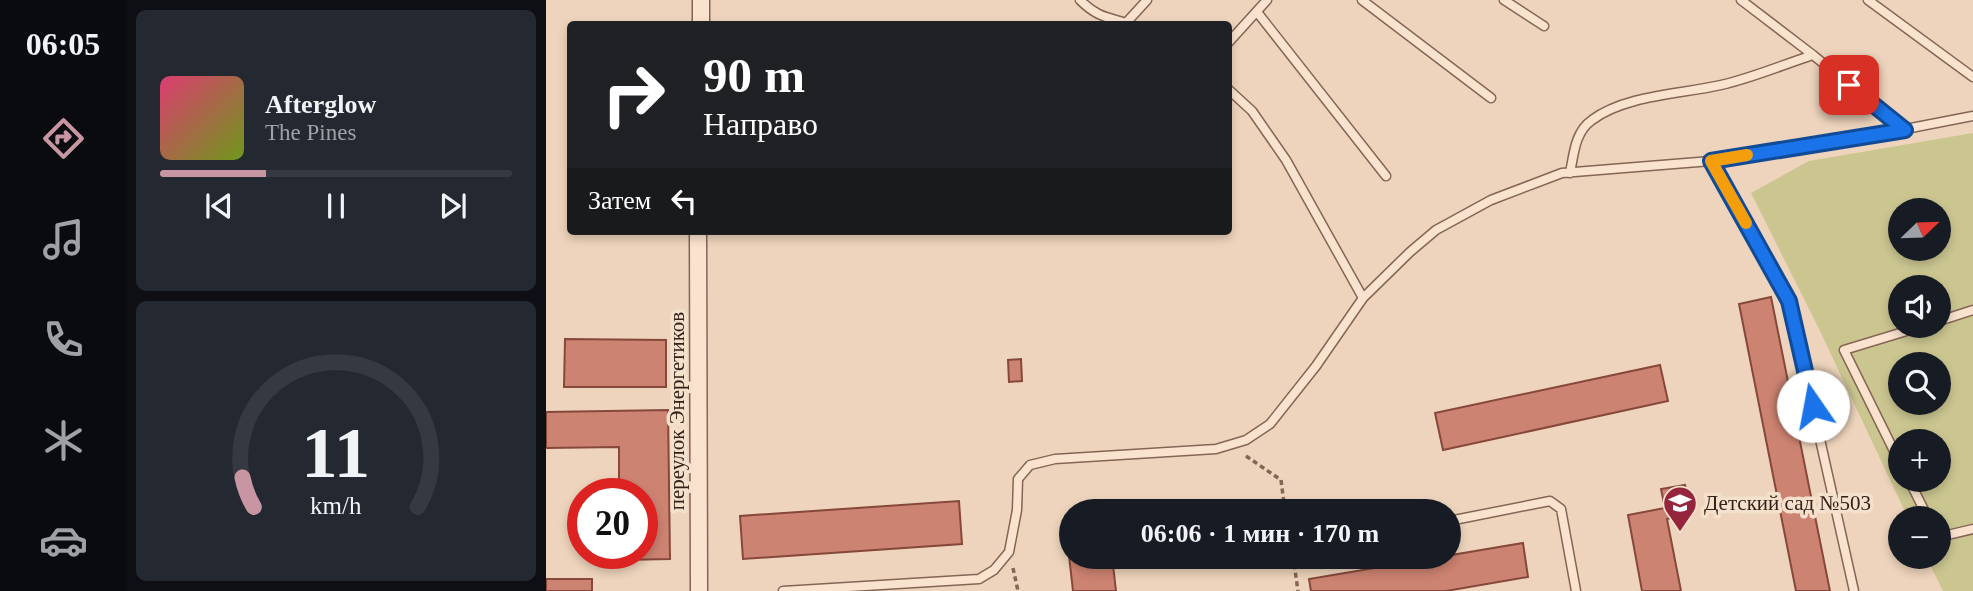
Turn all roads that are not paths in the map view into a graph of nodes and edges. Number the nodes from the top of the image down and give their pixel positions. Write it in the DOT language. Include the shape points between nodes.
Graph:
graph roads {
  1 [pos="701,0"];
  2 [pos="1080,0"];
  3 [pos="1147,0"];
  4 [pos="1267,0"];
  5 [pos="1362,0"];
  6 [pos="1504,0"];
  7 [pos="1741,0"];
  8 [pos="1868,0"];
  9 [pos="1257,12"];
  10 [pos="701,21"];
  11 [pos="1118,21"];
  12 [pos="1130,21"];
  13 [pos="1544,26"];
  14 [pos="1232,39"];
  15 [pos="1812,55"];
  16 [pos="1973,77"];
  17 [pos="1232,93"];
  18 [pos="1491,98"];
  19 [pos="1973,116"];
  20 [pos="1905,130"];
  21 [pos="1711,161"];
  22 [pos="1570,173"];
  23 [pos="1386,176"];
  24 [pos="698,235"];
  25 [pos="1363,298"];
  26 [pos="1973,310"];
  27 [pos="1951,317"];
  28 [pos="1888,337"];
  29 [pos="1888,439"];
  30 [pos="1461,519"];
  31 [pos="1973,529"];
  32 [pos="1951,534"];
  33 [pos="699,591"];
  34 [pos="783,591"];
  35 [pos="1576,591"];
  36 [pos="1854,591"];
  1 -- 10 [label="street"];
  2 -- 11 [label="lane" via="1091,11"];
  3 -- 12 [label="lane"];
  4 -- 9 [label="lane"];
  5 -- 18 [label="lane"];
  6 -- 13 [label="lane"];
  7 -- 15 [label="lane"];
  8 -- 16 [label="lane"];
  9 -- 14 [label="lane"];
  9 -- 23 [label="lane"];
  15 -- 20 [label="lane"];
  15 -- 22 [label="lane" via="1721,85 1614,107 1591,120 1577,138"];
  17 -- 25 [label="lane" via="1252,111 1286,160"];
  19 -- 20 [label="lane"];
  20 -- 21 [label="lane"];
  21 -- 22 [label="lane"];
  21 -- 36 [label="lane" via="1789,301"];
  22 -- 25 [label="lane" via="1491,200 1436,230"];
  24 -- 33 [label="street, переулок Энергетиков"];
  25 -- 34 [label="lane" via="1270,424 1246,440 1216,449 1055,459 1030,465 1018,479 1009,552 979,579"];
  26 -- 27 [label="lane"];
  28 -- 29 [label="lane" via="1844,350"];
  30 -- 35 [label="lane" via="1550,501 1562,509"];
  31 -- 32 [label="lane"];
}
